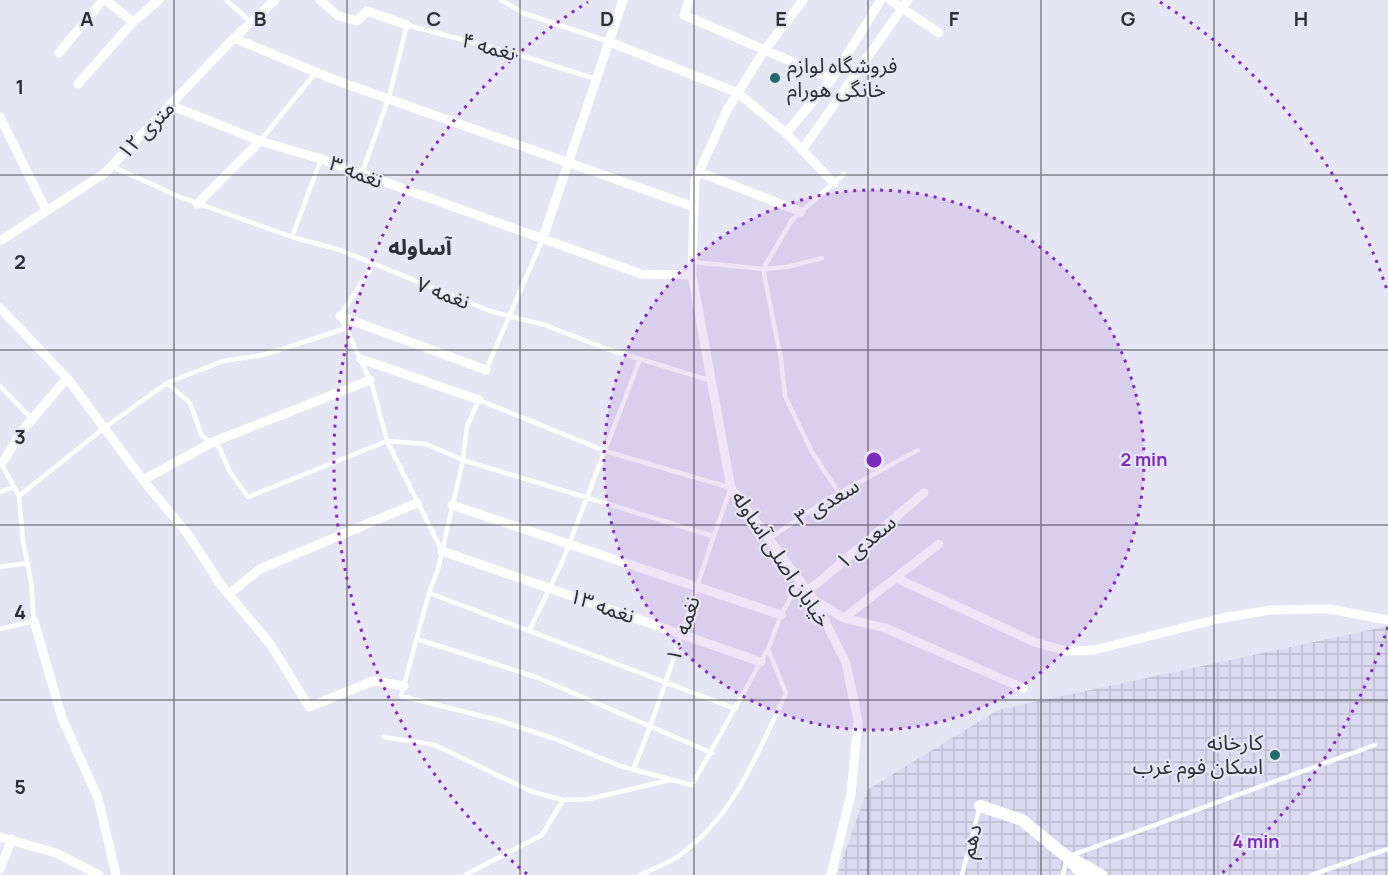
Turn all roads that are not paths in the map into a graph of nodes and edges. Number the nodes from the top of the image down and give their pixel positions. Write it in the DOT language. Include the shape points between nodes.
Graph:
graph roads {
  1 [pos="105,0"];
  2 [pos="159,0"];
  3 [pos="226,0"];
  4 [pos="275,0"];
  5 [pos="320,0"];
  6 [pos="501,0"];
  7 [pos="623,0"];
  8 [pos="689,0"];
  9 [pos="802,0"];
  10 [pos="881,0"];
  11 [pos="890,0"];
  12 [pos="905,4"];
  13 [pos="133,22"];
  14 [pos="252,23"];
  15 [pos="407,25"];
  16 [pos="939,33"];
  17 [pos="234,38"];
  18 [pos="610,42"];
  19 [pos="764,51"];
  20 [pos="59,53"];
  21 [pos="316,72"];
  22 [pos="597,79"];
  23 [pos="832,79"];
  24 [pos="78,84"];
  25 [pos="738,93"];
  26 [pos="389,97"];
  27 [pos="170,105"];
  28 [pos="2,124"];
  29 [pos="786,133"];
  30 [pos="260,141"];
  31 [pos="802,150"];
  32 [pos="321,159"];
  33 [pos="569,162"];
  34 [pos="111,166"];
  35 [pos="699,172"];
  36 [pos="844,174"];
  37 [pos="361,175"];
  38 [pos="834,183"];
  39 [pos="197,204"];
  40 [pos="694,207"];
  41 [pos="45,210"];
  42 [pos="801,212"];
  43 [pos="292,237"];
  44 [pos="543,238"];
  45 [pos="0,240"];
  46 [pos="822,258"];
  47 [pos="693,262"];
  48 [pos="373,265"];
  49 [pos="763,269"];
  50 [pos="692,275"];
  51 [pos="0,308"];
  52 [pos="510,314"];
  53 [pos="340,316"];
  54 [pos="347,328"];
  55 [pos="361,359"];
  56 [pos="640,359"];
  57 [pos="486,370"];
  58 [pos="67,378"];
  59 [pos="370,380"];
  60 [pos="713,381"];
  61 [pos="167,383"];
  62 [pos="0,386"];
  63 [pos="478,400"];
  64 [pos="32,419"];
  65 [pos="104,428"];
  66 [pos="387,441"];
  67 [pos="213,442"];
  68 [pos="918,450"];
  69 [pos="605,451"];
  70 [pos="463,460"];
  71 [pos="1,462"];
  72 [pos="143,480"];
  73 [pos="14,487"];
  74 [pos="731,488"];
  75 [pos="0,492"];
  76 [pos="839,493"];
  77 [pos="924,493"];
  78 [pos="19,496"];
  79 [pos="586,497"];
  80 [pos="417,503"];
  81 [pos="452,505"];
  82 [pos="713,536"];
  83 [pos="769,539"];
  84 [pos="939,544"];
  85 [pos="569,545"];
  86 [pos="442,551"];
  87 [pos="27,563"];
  88 [pos="0,567"];
  89 [pos="896,578"];
  90 [pos="800,581"];
  91 [pos="697,587"];
  92 [pos="549,588"];
  93 [pos="807,592"];
  94 [pos="429,593"];
  95 [pos="229,594"];
  96 [pos="815,601"];
  97 [pos="781,615"];
  98 [pos="844,618"];
  99 [pos="1388,620"];
  100 [pos="34,621"];
  101 [pos="0,629"];
  102 [pos="530,629"];
  103 [pos="682,633"];
  104 [pos="417,639"];
  105 [pos="768,649"];
  106 [pos="761,662"];
  107 [pos="665,683"];
  108 [pos="404,686"];
  109 [pos="1023,688"];
  110 [pos="736,709"];
  111 [pos="651,727"];
  112 [pos="384,737"];
  113 [pos="1375,745"];
  114 [pos="712,753"];
  115 [pos="633,770"];
  116 [pos="671,779"];
  117 [pos="562,800"];
  118 [pos="980,806"];
  119 [pos="0,837"];
  120 [pos="12,839"];
  121 [pos="1388,849"];
  122 [pos="1068,857"];
  123 [pos="0,869"];
  124 [pos="474,872"];
  125 [pos="99,875"];
  126 [pos="116,875"];
  127 [pos="465,875"];
  128 [pos="640,875"];
  129 [pos="831,875"];
  130 [pos="962,875"];
  131 [pos="1063,875"];
  132 [pos="1083,875"];
  133 [pos="1101,875"];
  134 [pos="1311,875"];
  1 -- 13 [label="street"];
  1 -- 20 [label="street"];
  2 -- 13 [label="street"];
  3 -- 14 [label="lane"];
  4 -- 14 [label="street, ۱۲ متری"];
  5 -- 15 [label="street, نغمه ۴" via="338,16 357,21 367,11"];
  6 -- 18 [label="lane" via="551,24"];
  7 -- 18 [label="street"];
  8 -- 19 [label="street" via="684,15"];
  9 -- 19 [label="street, خیابان اصلی آساوله"];
  10 -- 23 [label="street"];
  11 -- 12 [label="street"];
  12 -- 16 [label="street"];
  12 -- 31 [label="street"];
  13 -- 24 [label="street"];
  14 -- 17 [label="street, ۱۲ متری"];
  15 -- 22 [label="lane, نغمه ۴"];
  15 -- 26 [label="lane"];
  17 -- 21 [label="street"];
  17 -- 27 [label="street, ۱۲ متری"];
  18 -- 22 [label="street"];
  18 -- 25 [label="street"];
  19 -- 23 [label="street"];
  19 -- 25 [label="street, خیابان اصلی آساوله"];
  21 -- 26 [label="street"];
  21 -- 30 [label="lane"];
  22 -- 33 [label="street"];
  23 -- 29 [label="street"];
  25 -- 29 [label="street"];
  25 -- 35 [label="street, خیابان اصلی آساوله"];
  26 -- 33 [label="street"];
  26 -- 37 [label="lane"];
  27 -- 30 [label="street, نغمه ۳"];
  27 -- 34 [label="street, ۱۲ متری"];
  28 -- 41 [label="street"];
  29 -- 31 [label="street"];
  30 -- 32 [label="street, نغمه ۳"];
  30 -- 39 [label="street"];
  31 -- 38 [label="street"];
  32 -- 37 [label="street, نغمه ۳"];
  32 -- 43 [label="lane"];
  33 -- 40 [label="street"];
  33 -- 44 [label="street"];
  34 -- 39 [label="lane, نغمه ۷"];
  34 -- 41 [label="street, ۱۲ متری"];
  35 -- 40 [label="street, خیابان اصلی آساوله"];
  35 -- 42 [label="street"];
  36 -- 38 [label="lane"];
  37 -- 44 [label="street, نغمه ۳"];
  38 -- 42 [label="lane"];
  39 -- 43 [label="lane, نغمه ۷"];
  40 -- 47 [label="street, خیابان اصلی آساوله"];
  41 -- 45 [label="street, ۱۲ متری"];
  42 -- 49 [label="lane" via="792,220"];
  43 -- 48 [label="lane, نغمه ۷" via="340,250"];
  44 -- 50 [label="street" via="641,274"];
  44 -- 52 [label="lane"];
  46 -- 49 [label="lane"];
  47 -- 49 [label="lane"];
  47 -- 50 [label="street, خیابان اصلی آساوله"];
  48 -- 52 [label="lane, نغمه ۷" via="490,311"];
  48 -- 53 [label="lane"];
  49 -- 76 [label="lane" via="785,396 812,452"];
  50 -- 60 [label="street, خیابان اصلی آساوله"];
  51 -- 58 [label="street"];
  52 -- 56 [label="lane, نغمه ۷"];
  52 -- 57 [label="lane"];
  53 -- 54 [label="lane"];
  53 -- 57 [label="street"];
  54 -- 55 [label="lane"];
  54 -- 61 [label="lane" via="263,355 223,362"];
  55 -- 59 [label="lane"];
  55 -- 63 [label="street"];
  56 -- 60 [label="lane, نغمه ۷"];
  56 -- 69 [label="lane"];
  58 -- 64 [label="street"];
  58 -- 65 [label="street"];
  59 -- 66 [label="lane"];
  59 -- 67 [label="street"];
  60 -- 74 [label="street, خیابان اصلی آساوله"];
  61 -- 65 [label="lane"];
  61 -- 67 [label="lane" via="190,403 202,436"];
  62 -- 64 [label="lane"];
  63 -- 69 [label="lane"];
  63 -- 70 [label="lane" via="467,426"];
  64 -- 71 [label="street"];
  65 -- 72 [label="street"];
  65 -- 78 [label="lane"];
  66 -- 67 [label="lane" via="249,497"];
  66 -- 70 [label="lane" via="426,444"];
  66 -- 80 [label="lane"];
  67 -- 72 [label="street"];
  68 -- 76 [label="lane, سعدی ۳"];
  69 -- 74 [label="lane"];
  69 -- 79 [label="lane"];
  70 -- 79 [label="lane"];
  70 -- 81 [label="lane"];
  71 -- 73 [label="lane"];
  72 -- 95 [label="street" via="187,533"];
  73 -- 75 [label="lane"];
  73 -- 78 [label="lane"];
  74 -- 82 [label="lane, نغمه ۱۰"];
  74 -- 83 [label="street, خیابان اصلی آساوله"];
  76 -- 83 [label="lane, سعدی ۳"];
  77 -- 93 [label="street, سعدی ۱"];
  78 -- 87 [label="lane"];
  79 -- 82 [label="lane"];
  79 -- 85 [label="lane"];
  80 -- 86 [label="lane"];
  80 -- 95 [label="street" via="260,569"];
  81 -- 85 [label="street"];
  81 -- 86 [label="lane"];
  82 -- 91 [label="lane, نغمه ۱۰"];
  83 -- 90 [label="street, خیابان اصلی آساوله"];
  84 -- 89 [label="street"];
  85 -- 91 [label="street"];
  85 -- 92 [label="lane"];
  86 -- 92 [label="street, نغمه ۱۳"];
  86 -- 94 [label="lane"];
  87 -- 88 [label="lane"];
  87 -- 100 [label="lane"];
  89 -- 98 [label="street"];
  89 -- 99 [label="street" via="1034,642 1066,651 1094,650 1270,610 1329,609"];
  90 -- 93 [label="street, خیابان اصلی آساوله"];
  90 -- 97 [label="lane"];
  91 -- 97 [label="street"];
  91 -- 103 [label="lane, نغمه ۱۰"];
  92 -- 102 [label="lane"];
  92 -- 103 [label="street, نغمه ۱۳"];
  93 -- 96 [label="street, خیابان اصلی آساوله"];
  94 -- 102 [label="lane"];
  94 -- 104 [label="lane"];
  95 -- 108 [label="street" via="270,645 309,707 373,681"];
  96 -- 98 [label="street"];
  96 -- 129 [label="street, خیابان اصلی آساوله" via="846,663 858,721 851,794"];
  97 -- 105 [label="lane"];
  98 -- 109 [label="street" via="885,628"];
  100 -- 101 [label="lane"];
  100 -- 126 [label="street" via="62,718 98,798"];
  102 -- 107 [label="lane"];
  103 -- 106 [label="street, نغمه ۱۳"];
  103 -- 107 [label="lane, نغمه ۱۰"];
  104 -- 108 [label="lane"];
  104 -- 111 [label="lane" via="536,677"];
  105 -- 106 [label="lane"];
  105 -- 128 [label="lane" via="786,693 740,789 717,820 677,857"];
  106 -- 110 [label="lane"];
  107 -- 110 [label="lane"];
  107 -- 111 [label="lane, نغمه ۱۰"];
  108 -- 115 [label="lane" via="401,696 498,720"];
  110 -- 114 [label="lane"];
  111 -- 114 [label="lane"];
  111 -- 115 [label="lane, نغمه ۱۰"];
  112 -- 117 [label="lane" via="435,745 530,791"];
  113 -- 122 [label="lane"];
  114 -- 116 [label="lane" via="693,785"];
  115 -- 116 [label="lane"];
  116 -- 117 [label="lane" via="589,799"];
  117 -- 124 [label="lane" via="542,835"];
  118 -- 122 [label="street" via="1022,820"];
  118 -- 130 [label="lane, دهم"];
  119 -- 120 [label="street"];
  120 -- 123 [label="street"];
  120 -- 125 [label="street" via="56,853"];
  121 -- 134 [label="lane"];
  122 -- 131 [label="lane"];
  122 -- 132 [label="street"];
  122 -- 133 [label="street"];
  124 -- 127 [label="lane"];
}
